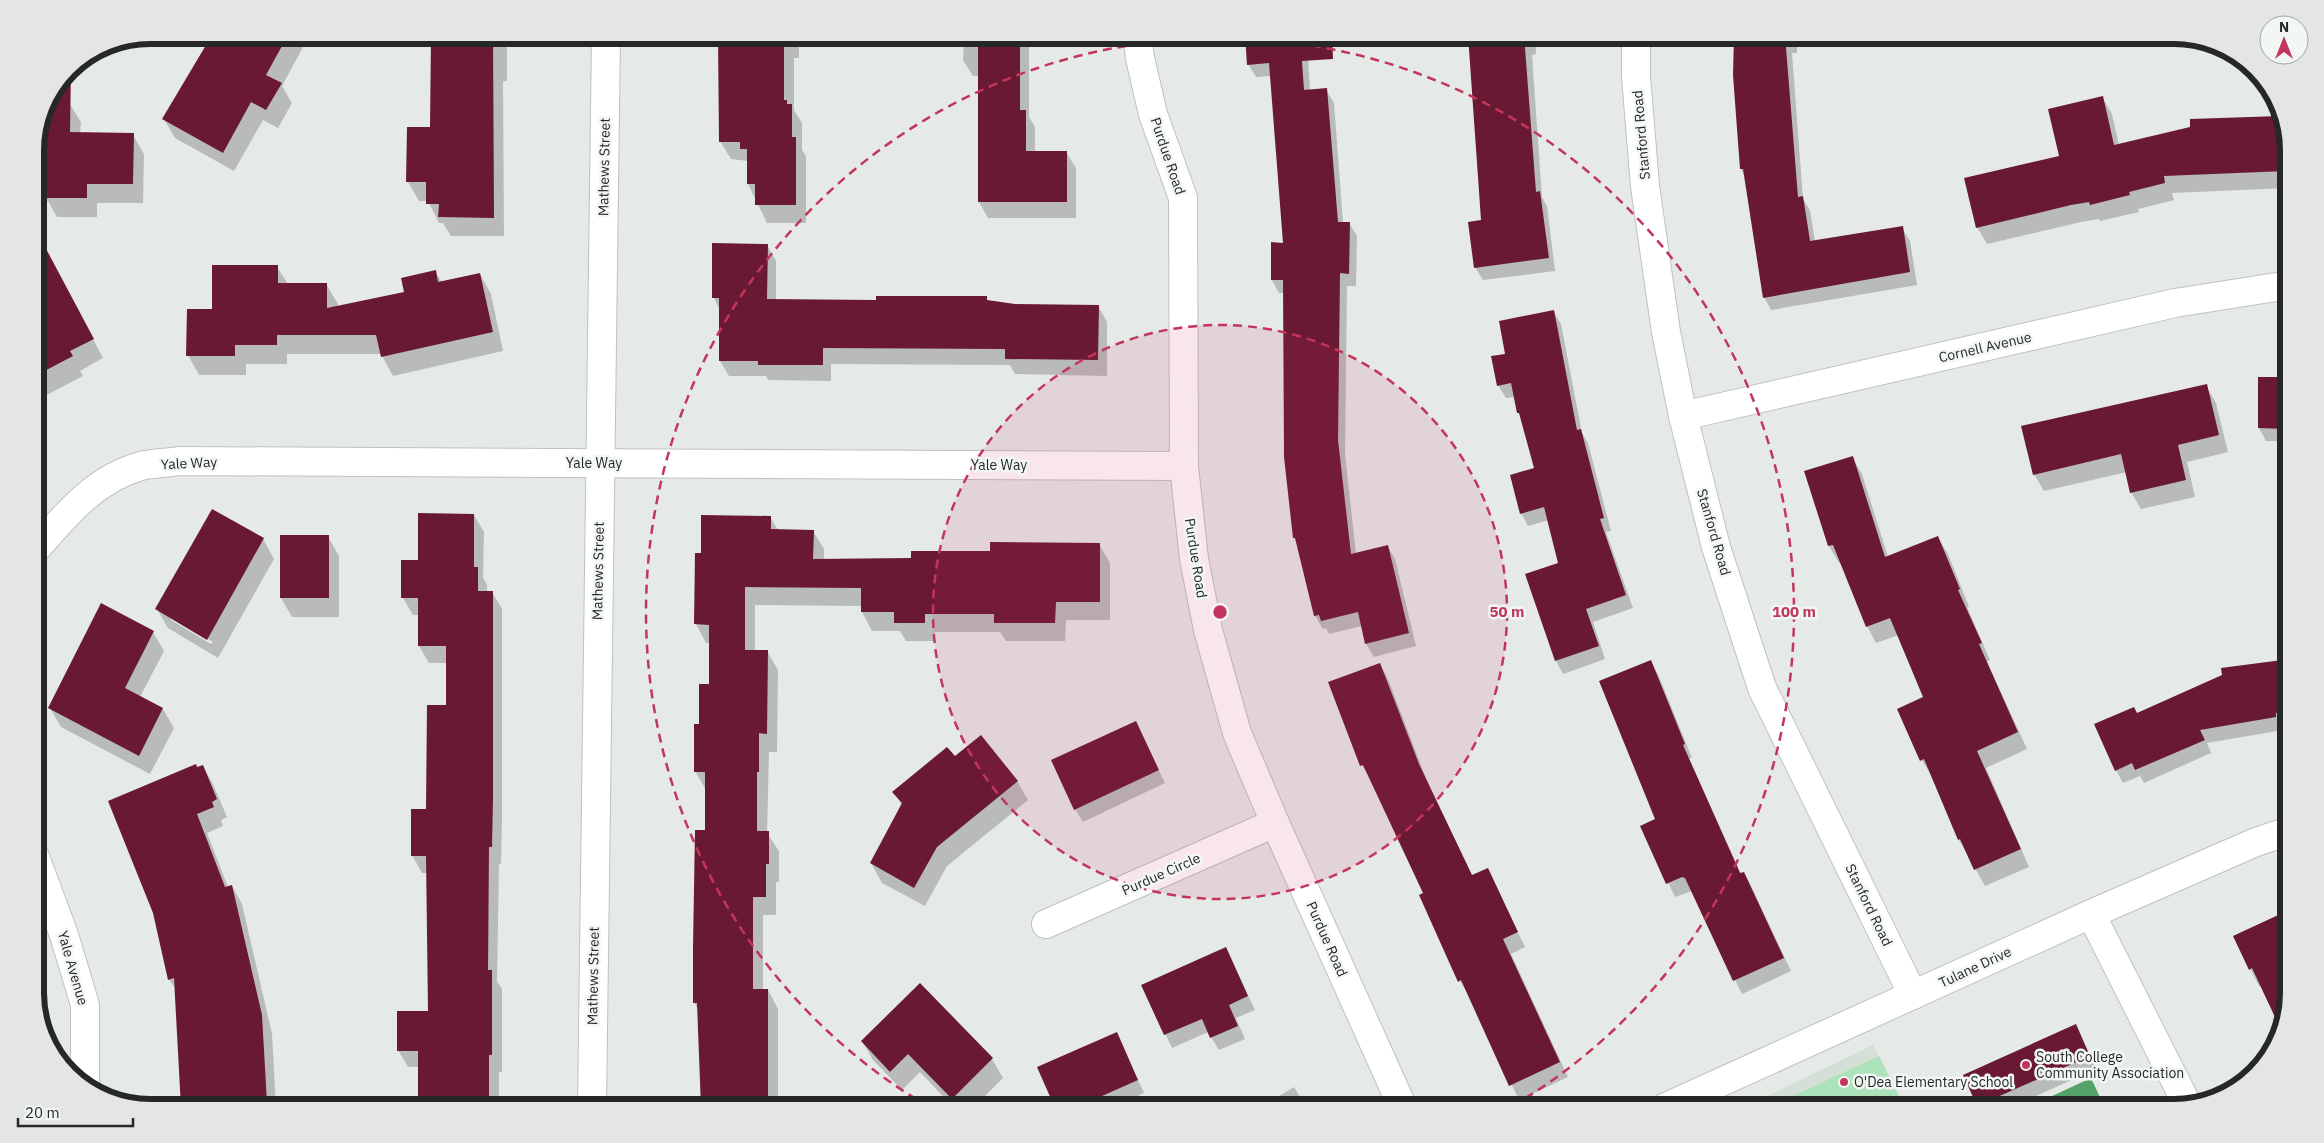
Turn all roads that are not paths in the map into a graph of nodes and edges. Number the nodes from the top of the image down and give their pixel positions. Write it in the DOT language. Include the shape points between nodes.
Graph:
graph roads {
  1 [pos="606,44"];
  2 [pos="1138,44"];
  3 [pos="1636,44"];
  4 [pos="2280,286"];
  5 [pos="1683,416"];
  6 [pos="599,463"];
  7 [pos="1184,466"];
  8 [pos="44,540"];
  9 [pos="1275,823"];
  10 [pos="2280,834"];
  11 [pos="44,881"];
  12 [pos="2092,914"];
  13 [pos="1046,924"];
  14 [pos="1913,995"];
  15 [pos="85,1077"];
  16 [pos="2184,1098"];
  17 [pos="592,1099"];
  18 [pos="1399,1099"];
  19 [pos="1684,1099"];
  1 -- 6 [label="street, Mathews Street"];
  2 -- 7 [label="street, Purdue Road" via="1153,114 1183,198"];
  3 -- 5 [label="street, Stanford Road" via="1645,186 1666,332"];
  4 -- 5 [label="street, Cornell Avenue" via="2175,303"];
  5 -- 14 [label="street, Stanford Road" via="1716,548 1762,688"];
  6 -- 7 [label="street, Yale Way"];
  6 -- 8 [label="street, Yale Way" via="180,461 140,466 104,482 78,502"];
  6 -- 17 [label="street, Mathews Street"];
  7 -- 9 [label="street, Purdue Road" via="1194,559 1208,630 1238,733"];
  9 -- 13 [label="street, Purdue Circle"];
  9 -- 18 [label="street, Purdue Road"];
  10 -- 12 [label="street, Tulane Drive"];
  11 -- 15 [label="street, Yale Avenue" via="85,1005"];
  12 -- 14 [label="street, Tulane Drive"];
  12 -- 16 [label="street"];
  14 -- 19 [label="street, Tulane Drive"];
}
